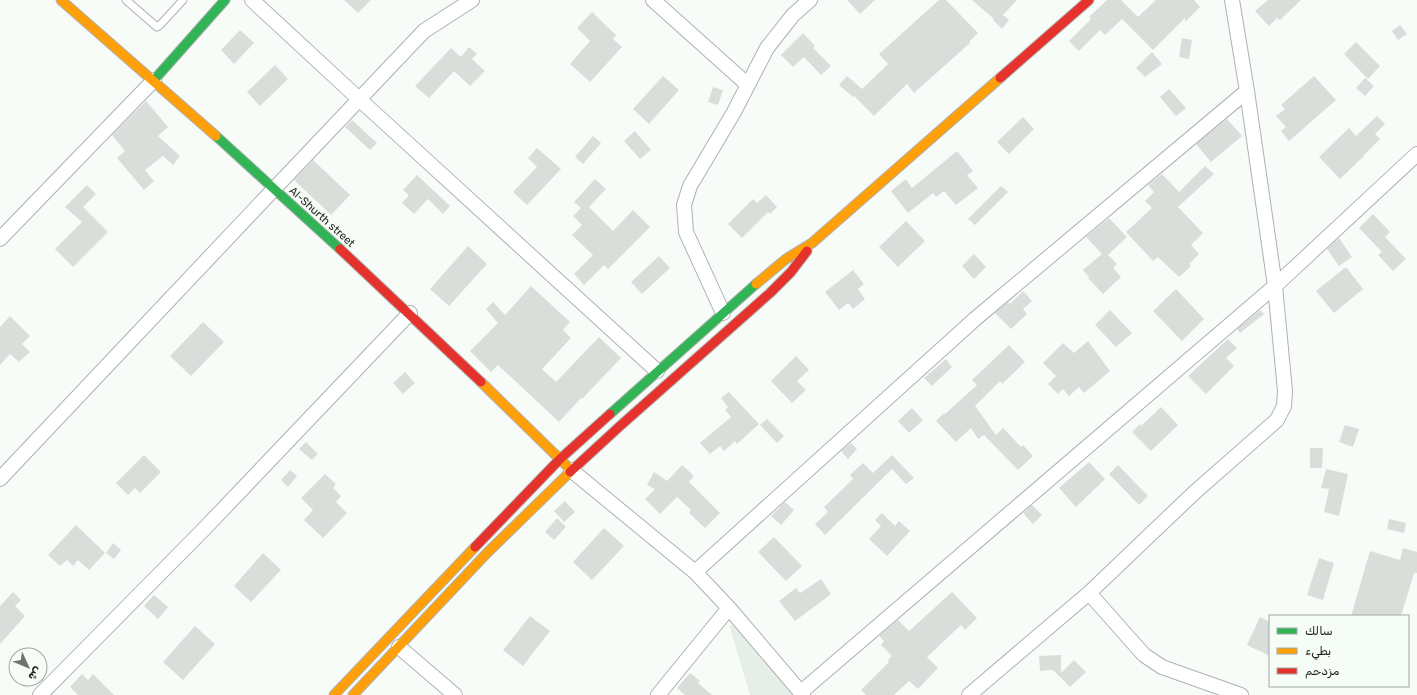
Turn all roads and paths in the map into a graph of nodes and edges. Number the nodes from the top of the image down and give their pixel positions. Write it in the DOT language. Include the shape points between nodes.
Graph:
graph roads {
  1 [pos="61,0"];
  2 [pos="126,0"];
  3 [pos="183,0"];
  4 [pos="224,0"];
  5 [pos="252,0"];
  6 [pos="472,0"];
  7 [pos="653,0"];
  8 [pos="810,0"];
  9 [pos="1089,0"];
  10 [pos="1232,0"];
  11 [pos="154,80"];
  12 [pos="748,85"];
  13 [pos="1247,90"];
  14 [pos="359,99"];
  15 [pos="1417,154"];
  16 [pos="274,189"];
  17 [pos="0,239"];
  18 [pos="812,243"];
  19 [pos="1274,286"];
  20 [pos="410,313"];
  21 [pos="723,313"];
  22 [pos="656,371"];
  23 [pos="560,459"];
  24 [pos="571,470"];
  25 [pos="0,479"];
  26 [pos="695,572"];
  27 [pos="1089,593"];
  28 [pos="729,608"];
  29 [pos="398,647"];
  30 [pos="802,694"];
  31 [pos="40,695"];
  32 [pos="334,695"];
  33 [pos="353,695"];
  34 [pos="454,695"];
  35 [pos="658,695"];
  36 [pos="968,695"];
  37 [pos="1241,695"];
  1 -- 11 [label="main road, Al-Shurth street"];
  2 -- 3 [label="lane" via="157,27"];
  4 -- 11 [label="main road"];
  5 -- 14 [label="street"];
  6 -- 14 [label="street" via="424,31"];
  7 -- 12 [label="street"];
  8 -- 12 [label="street" via="793,15 767,48"];
  9 -- 18 [label="main road"];
  10 -- 13 [label="street"];
  11 -- 16 [label="main road, Al-Shurth street"];
  11 -- 17 [label="street"];
  12 -- 21 [label="street" via="690,186 684,205 686,232"];
  13 -- 19 [label="street"];
  13 -- 26 [label="street" via="976,319"];
  14 -- 16 [label="street"];
  14 -- 22 [label="street"];
  15 -- 19 [label="street"];
  16 -- 20 [label="main road, Al-Shurth street"];
  16 -- 25 [label="street"];
  18 -- 21 [label="main road" via="772,270"];
  18 -- 24 [label="main road" via="802,259 770,293"];
  19 -- 27 [label="street" via="1285,391 1284,406 1277,420 1195,492"];
  19 -- 30 [label="street"];
  20 -- 23 [label="main road, Al-Shurth street"];
  20 -- 31 [label="street" via="202,532"];
  21 -- 22 [label="main road"];
  22 -- 23 [label="main road"];
  23 -- 24 [label="main road, Al-Shurth street"];
  23 -- 32 [label="main road" via="442,579"];
  24 -- 26 [label="street"];
  24 -- 29 [label="main road" via="490,550"];
  26 -- 28 [label="street"];
  27 -- 36 [label="street"];
  27 -- 37 [label="street" via="1144,654 1162,667"];
  28 -- 30 [label="street"];
  28 -- 35 [label="street"];
  29 -- 33 [label="main road"];
  29 -- 34 [label="street"];
}
